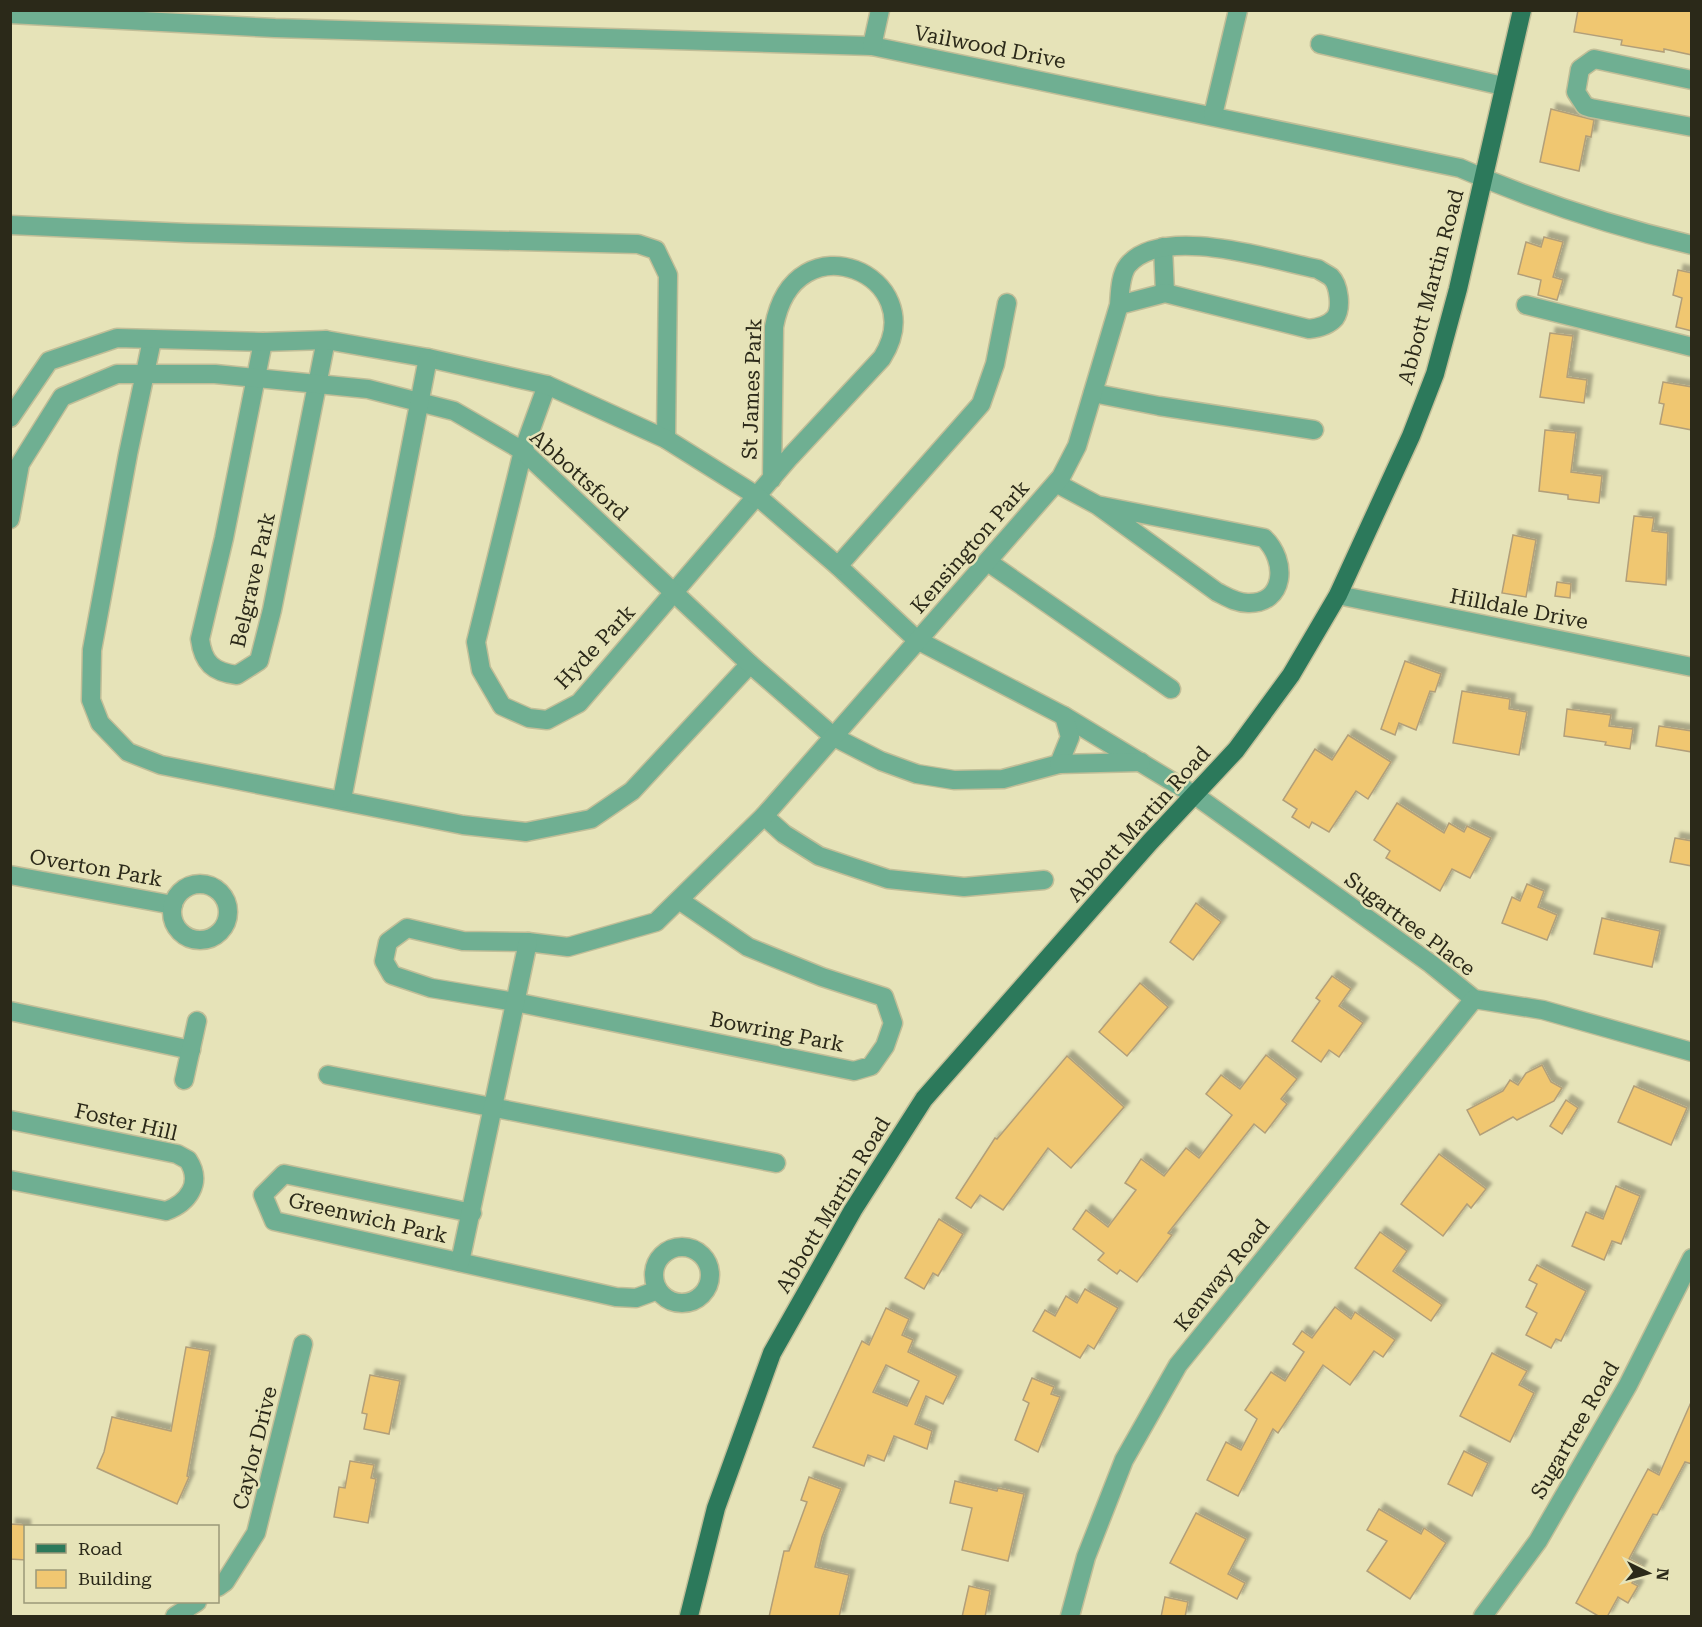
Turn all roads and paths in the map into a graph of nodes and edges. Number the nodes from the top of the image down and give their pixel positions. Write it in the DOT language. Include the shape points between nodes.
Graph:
graph roads {
  1 [pos="880,10"];
  2 [pos="1238,10"];
  3 [pos="1522,10"];
  4 [pos="10,14"];
  5 [pos="1320,44"];
  6 [pos="872,46"];
  7 [pos="1692,80"];
  8 [pos="1503,86"];
  9 [pos="1213,115"];
  10 [pos="1692,127"];
  11 [pos="1482,179"];
  12 [pos="10,225"];
  13 [pos="1692,245"];
  14 [pos="1163,247"];
  15 [pos="1165,293"];
  16 [pos="1007,303"];
  17 [pos="1119,305"];
  18 [pos="1526,305"];
  19 [pos="152,340"];
  20 [pos="326,340"];
  21 [pos="262,342"];
  22 [pos="1692,347"];
  23 [pos="428,358"];
  24 [pos="145,374"];
  25 [pos="257,377"];
  26 [pos="316,384"];
  27 [pos="547,385"];
  28 [pos="1093,393"];
  29 [pos="419,402"];
  30 [pos="10,418"];
  31 [pos="1314,430"];
  32 [pos="666,439"];
  33 [pos="523,451"];
  34 [pos="15,463"];
  35 [pos="772,479"];
  36 [pos="1056,483"];
  37 [pos="757,496"];
  38 [pos="1097,505"];
  39 [pos="10,519"];
  40 [pos="988,562"];
  41 [pos="838,566"];
  42 [pos="675,592"];
  43 [pos="1338,595"];
  44 [pos="917,640"];
  45 [pos="750,664"];
  46 [pos="1692,667"];
  47 [pos="1171,689"];
  48 [pos="1064,716"];
  49 [pos="834,737"];
  50 [pos="1142,762"];
  51 [pos="1059,764"];
  52 [pos="1196,796"];
  53 [pos="342,799"];
  54 [pos="764,816"];
  55 [pos="10,875"];
  56 [pos="1044,880"];
  57 [pos="679,900"];
  58 [pos="173,905"];
  59 [pos="528,942"];
  60 [pos="1474,999"];
  61 [pos="515,1002"];
  62 [pos="10,1011"];
  63 [pos="197,1021"];
  64 [pos="191,1050"];
  65 [pos="1692,1052"];
  66 [pos="328,1075"];
  67 [pos="184,1080"];
  68 [pos="494,1107"];
  69 [pos="10,1120"];
  70 [pos="776,1163"];
  71 [pos="10,1180"];
  72 [pos="472,1213"];
  73 [pos="1692,1258"];
  74 [pos="460,1262"];
  75 [pos="658,1290"];
  76 [pos="303,1344"];
  77 [pos="219,1586"];
  78 [pos="196,1603"];
  79 [pos="176,1617"];
  80 [pos="689,1617"];
  81 [pos="1071,1617"];
  82 [pos="1483,1617"];
  1 -- 6 [label="street"];
  2 -- 9 [label="street"];
  3 -- 8 [label="main road, Abbott Martin Road"];
  4 -- 6 [label="street, Vailwood Drive" via="286,28"];
  5 -- 8 [label="street"];
  6 -- 9 [label="street, Vailwood Drive"];
  7 -- 10 [label="street" via="1594,59 1580,69 1576,92 1585,106"];
  8 -- 11 [label="main road, Abbott Martin Road"];
  9 -- 11 [label="street, Vailwood Drive" via="1460,168"];
  11 -- 13 [label="street, Vailwood Drive" via="1620,228"];
  11 -- 43 [label="main road, Abbott Martin Road" via="1435,374"];
  12 -- 32 [label="street" via="638,244 656,250 668,274"];
  14 -- 15 [label="street"];
  14 -- 15 [label="street, Kensington Park" via="1199,245 1318,270 1332,277 1339,303 1335,317 1321,327 1309,329"];
  14 -- 17 [label="street, Kensington Park" via="1128,266 1121,282"];
  15 -- 17 [label="street, Kensington Park"];
  16 -- 41 [label="street" via="995,364 981,404"];
  17 -- 28 [label="street, Kensington Park"];
  18 -- 22 [label="street"];
  19 -- 21 [label="street"];
  19 -- 24 [label="street"];
  19 -- 30 [label="street" via="117,338 49,361"];
  20 -- 21 [label="street"];
  20 -- 23 [label="street"];
  20 -- 26 [label="street, Belgrave Park"];
  21 -- 25 [label="street, Belgrave Park"];
  23 -- 27 [label="street"];
  23 -- 29 [label="street"];
  24 -- 25 [label="street, Abbottsford"];
  24 -- 34 [label="street, Abbottsford" via="117,374 62,397"];
  24 -- 53 [label="street" via="92,650 91,700 100,723 128,752 161,765"];
  25 -- 26 [label="street, Abbottsford"];
  25 -- 26 [label="street, Belgrave Park" via="200,639 202,656 210,666 237,675 259,661"];
  26 -- 29 [label="street, Abbottsford" via="368,390"];
  27 -- 32 [label="street"];
  27 -- 33 [label="street, Hyde Park"];
  28 -- 31 [label="street"];
  28 -- 36 [label="street, Kensington Park" via="1077,446"];
  29 -- 33 [label="street, Abbottsford" via="454,411"];
  29 -- 53 [label="street"];
  32 -- 37 [label="street"];
  33 -- 42 [label="street, Abbottsford"];
  33 -- 42 [label="street, Hyde Park" via="476,642 481,670 502,706 529,718 547,720 579,703"];
  34 -- 39 [label="street, Abbottsford"];
  35 -- 35 [label="street, St James Park" via="890,346 893,315 888,300 879,285 853,267 824,267 809,273 796,280 778,307 774,327"];
  35 -- 37 [label="street, St James Park"];
  36 -- 38 [label="street, Kensington Park"];
  36 -- 40 [label="street, Kensington Park"];
  37 -- 41 [label="street"];
  37 -- 42 [label="street, Hyde Park"];
  38 -- 38 [label="street, Kensington Park" via="1263,538 1275,549 1281,564 1279,580 1267,598 1250,604 1234,601"];
  40 -- 44 [label="street, Kensington Park"];
  40 -- 47 [label="street"];
  41 -- 44 [label="street"];
  42 -- 45 [label="street, Abbottsford"];
  43 -- 46 [label="street, Hilldale Drive"];
  43 -- 52 [label="main road, Abbott Martin Road" via="1291,675 1236,750"];
  44 -- 48 [label="street"];
  44 -- 49 [label="street, Bowring Park"];
  45 -- 49 [label="street, Abbottsford"];
  45 -- 53 [label="street" via="632,791 591,819 526,832 463,825"];
  48 -- 50 [label="street"];
  48 -- 51 [label="street" via="1070,737"];
  49 -- 51 [label="street, Abbottsford" via="917,774 954,780 1003,779"];
  49 -- 54 [label="street, Bowring Park"];
  50 -- 51 [label="street, Abbottsford"];
  50 -- 52 [label="street"];
  52 -- 60 [label="street, Sugartree Place"];
  52 -- 80 [label="main road, Abbott Martin Road" via="1150,842 924,1099 853,1210 772,1353 716,1508"];
  54 -- 56 [label="street" via="819,856 888,879 964,888"];
  54 -- 57 [label="street, Bowring Park"];
  55 -- 58 [label="street, Overton Park"];
  57 -- 59 [label="street, Bowring Park" via="656,922 568,947"];
  57 -- 61 [label="street, Bowring Park" via="748,947 884,997 893,1023 885,1046 872,1065 854,1071"];
  59 -- 61 [label="street"];
  59 -- 61 [label="street, Bowring Park" via="463,941 407,928 388,942 384,961 392,975 431,988"];
  60 -- 65 [label="street, Sugartree Place" via="1543,1010"];
  60 -- 81 [label="street, Kenway Road" via="1178,1365 1124,1460 1086,1557"];
  61 -- 68 [label="street"];
  62 -- 64 [label="street"];
  63 -- 64 [label="street"];
  64 -- 67 [label="street"];
  66 -- 68 [label="street"];
  68 -- 70 [label="street"];
  68 -- 72 [label="street"];
  69 -- 71 [label="street, Foster Hill" via="177,1154 188,1160 193,1176 186,1201 166,1211"];
  72 -- 74 [label="street"];
  72 -- 74 [label="street, Greenwich Park" via="284,1174 263,1195 274,1221"];
  73 -- 82 [label="street, Sugartree Road" via="1628,1385 1538,1541"];
  74 -- 75 [label="street, Greenwich Park" via="616,1297 636,1298"];
  76 -- 77 [label="street, Caylor Drive" via="256,1533"];
  78 -- 79 [label="street"];
}
